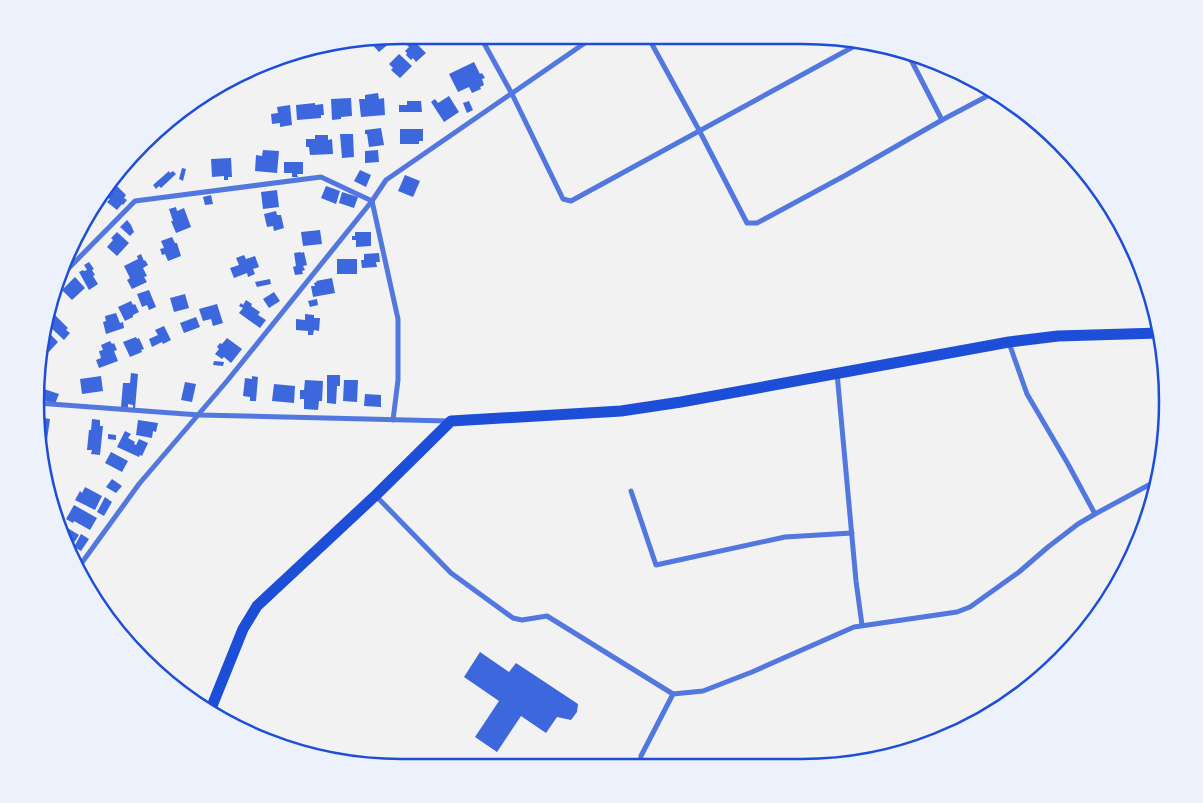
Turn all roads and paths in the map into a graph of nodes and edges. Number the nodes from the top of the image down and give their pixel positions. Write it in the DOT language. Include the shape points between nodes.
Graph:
graph roads {
  1 [pos="484,44"];
  2 [pos="584,44"];
  3 [pos="652,44"];
  4 [pos="852,48"];
  5 [pos="912,62"];
  6 [pos="512,94"];
  7 [pos="986,96"];
  8 [pos="942,120"];
  9 [pos="699,130"];
  10 [pos="372,201"];
  11 [pos="71,266"];
  12 [pos="1152,333"];
  13 [pos="1009,342"];
  14 [pos="837,373"];
  15 [pos="44,403"];
  16 [pos="199,415"];
  17 [pos="393,420"];
  18 [pos="452,421"];
  19 [pos="1149,485"];
  20 [pos="631,491"];
  21 [pos="376,495"];
  22 [pos="1095,514"];
  23 [pos="852,533"];
  24 [pos="82,562"];
  25 [pos="862,625"];
  26 [pos="673,694"];
  27 [pos="213,705"];
  28 [pos="641,759"];
  1 -- 6 [label="street"];
  2 -- 6 [label="street"];
  3 -- 9 [label="street"];
  4 -- 9 [label="street"];
  5 -- 8 [label="street"];
  6 -- 9 [label="street" via="563,199 571,201"];
  6 -- 10 [label="street" via="386,180"];
  7 -- 8 [label="street"];
  8 -- 9 [label="street" via="757,223 747,223"];
  10 -- 11 [label="street" via="321,177 135,201"];
  10 -- 16 [label="street"];
  10 -- 17 [label="street" via="398,319 398,380"];
  12 -- 13 [label="main road" via="1058,336"];
  13 -- 14 [label="main road"];
  13 -- 22 [label="street" via="1027,394"];
  14 -- 18 [label="main road" via="621,411"];
  14 -- 23 [label="street"];
  15 -- 16 [label="street"];
  16 -- 17 [label="street"];
  16 -- 24 [label="street" via="139,484"];
  17 -- 18 [label="street"];
  18 -- 21 [label="main road"];
  19 -- 22 [label="street"];
  20 -- 23 [label="street" via="656,565 785,538"];
  21 -- 26 [label="street" via="452,573 513,618 522,620 548,616"];
  21 -- 27 [label="main road" via="257,606 243,629"];
  22 -- 25 [label="street" via="970,607 957,612"];
  23 -- 25 [label="street"];
  25 -- 26 [label="street" via="703,691"];
  26 -- 28 [label="street"];
}
